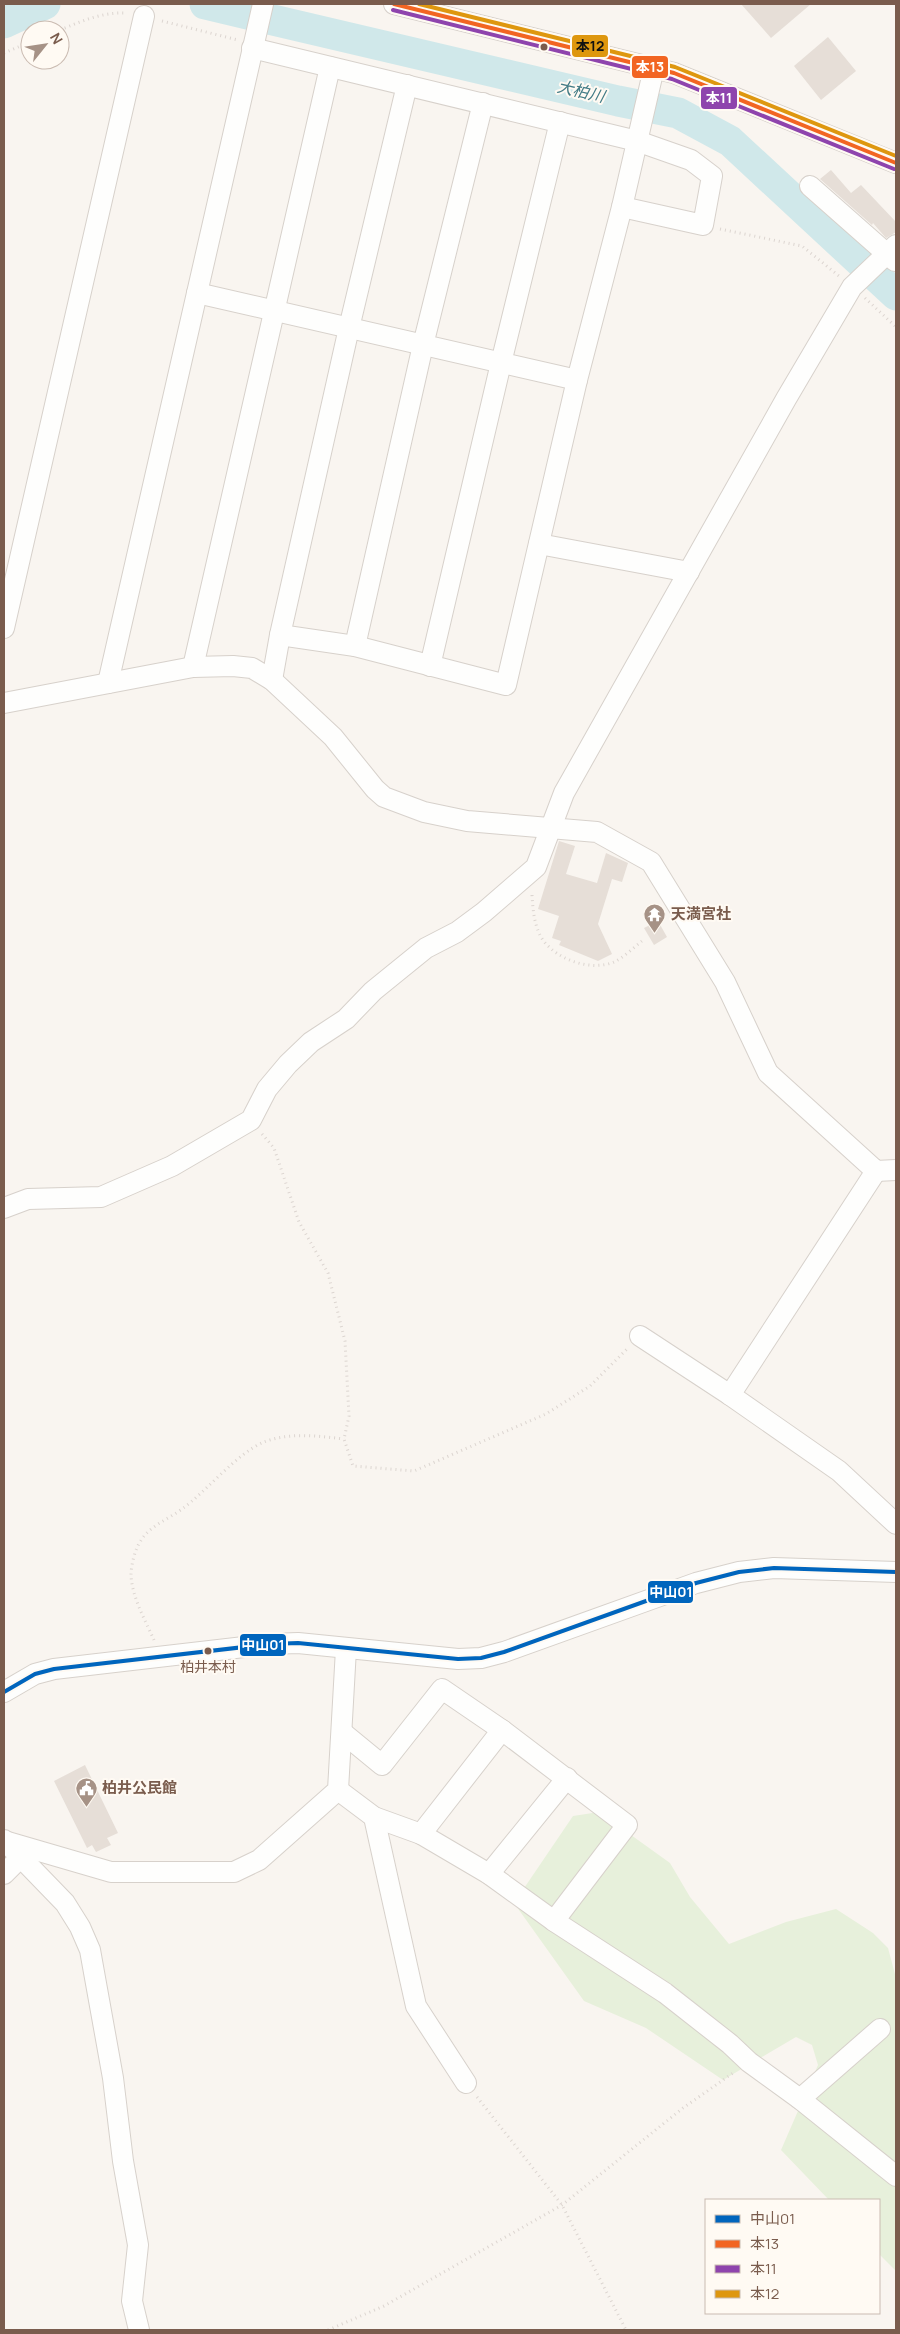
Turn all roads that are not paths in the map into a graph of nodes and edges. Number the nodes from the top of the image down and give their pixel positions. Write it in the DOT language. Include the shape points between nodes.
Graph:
graph roads {
  1 [pos="263,4"];
  2 [pos="394,4"];
  3 [pos="144,16"];
  4 [pos="253,43"];
  5 [pos="330,67"];
  6 [pos="652,74"];
  7 [pos="407,85"];
  8 [pos="483,104"];
  9 [pos="560,122"];
  10 [pos="639,135"];
  11 [pos="896,163"];
  12 [pos="810,186"];
  13 [pos="622,207"];
  14 [pos="893,253"];
  15 [pos="197,292"];
  16 [pos="276,311"];
  17 [pos="348,328"];
  18 [pos="423,345"];
  19 [pos="500,362"];
  20 [pos="577,380"];
  21 [pos="539,544"];
  22 [pos="689,572"];
  23 [pos="4,628"];
  24 [pos="280,635"];
  25 [pos="355,646"];
  26 [pos="430,666"];
  27 [pos="193,667"];
  28 [pos="272,680"];
  29 [pos="108,682"];
  30 [pos="4,703"];
  31 [pos="550,827"];
  32 [pos="896,1170"];
  33 [pos="876,1171"];
  34 [pos="4,1208"];
  35 [pos="640,1336"];
  36 [pos="730,1395"];
  37 [pos="896,1524"];
  38 [pos="896,1572"];
  39 [pos="346,1649"];
  40 [pos="4,1692"];
  41 [pos="502,1730"];
  42 [pos="343,1733"];
  43 [pos="567,1778"];
  44 [pos="338,1790"];
  45 [pos="374,1816"];
  46 [pos="422,1834"];
  47 [pos="5,1841"];
  48 [pos="21,1857"];
  49 [pos="4,1874"];
  50 [pos="489,1874"];
  51 [pos="554,1921"];
  52 [pos="880,2029"];
  53 [pos="466,2083"];
  54 [pos="800,2099"];
  55 [pos="896,2176"];
  56 [pos="139,2330"];
  1 -- 4 [label="street"];
  2 -- 6 [label="street"];
  3 -- 23 [label="street"];
  4 -- 5 [label="street"];
  4 -- 15 [label="street"];
  5 -- 7 [label="street"];
  5 -- 16 [label="street"];
  6 -- 10 [label="street"];
  6 -- 11 [label="street" via="709,86"];
  7 -- 8 [label="street"];
  7 -- 17 [label="street"];
  8 -- 9 [label="street"];
  8 -- 18 [label="street"];
  9 -- 10 [label="street"];
  9 -- 19 [label="street"];
  10 -- 13 [label="street"];
  10 -- 13 [label="street" via="691,160 712,176 702,225"];
  12 -- 14 [label="street"];
  13 -- 20 [label="street"];
  14 -- 22 [label="street" via="852,287"];
  15 -- 16 [label="street"];
  15 -- 29 [label="street"];
  16 -- 17 [label="street"];
  16 -- 27 [label="street"];
  17 -- 18 [label="street"];
  17 -- 24 [label="street"];
  18 -- 19 [label="street"];
  18 -- 25 [label="street"];
  19 -- 20 [label="street"];
  19 -- 26 [label="street"];
  20 -- 21 [label="street"];
  21 -- 22 [label="street"];
  21 -- 26 [label="street" via="506,686"];
  22 -- 31 [label="street" via="564,793"];
  24 -- 25 [label="street"];
  24 -- 28 [label="street"];
  25 -- 26 [label="street"];
  27 -- 28 [label="street" via="252,668"];
  27 -- 29 [label="street"];
  28 -- 31 [label="street" via="333,738 384,797 424,812 467,821"];
  29 -- 30 [label="street"];
  31 -- 33 [label="street" via="597,832 651,862 725,982 768,1073"];
  31 -- 34 [label="street" via="536,867 484,912 457,932 426,948 374,990 346,1019 311,1042 267,1089 250,1120 172,1166 101,1196 28,1199"];
  32 -- 33 [label="street"];
  33 -- 36 [label="street"];
  35 -- 36 [label="street"];
  36 -- 37 [label="street" via="839,1471"];
  38 -- 39 [label="street" via="774,1568 739,1572 696,1583 481,1658 458,1659"];
  39 -- 40 [label="street" via="298,1643 270,1644 54,1669 35,1674"];
  39 -- 42 [label="street"];
  41 -- 42 [label="street" via="442,1689 382,1765"];
  41 -- 43 [label="street"];
  41 -- 46 [label="street"];
  42 -- 44 [label="street"];
  43 -- 50 [label="street"];
  43 -- 51 [label="street" via="627,1825"];
  44 -- 45 [label="street"];
  44 -- 47 [label="street" via="259,1860 234,1872 111,1872"];
  45 -- 46 [label="street"];
  45 -- 53 [label="street" via="416,2006"];
  46 -- 50 [label="street"];
  47 -- 48 [label="street"];
  48 -- 49 [label="street"];
  48 -- 56 [label="street" via="65,1902 90,1950 138,2245 132,2301"];
  50 -- 51 [label="street"];
  51 -- 54 [label="street" via="665,1993"];
  52 -- 54 [label="street"];
  54 -- 55 [label="street"];
}
